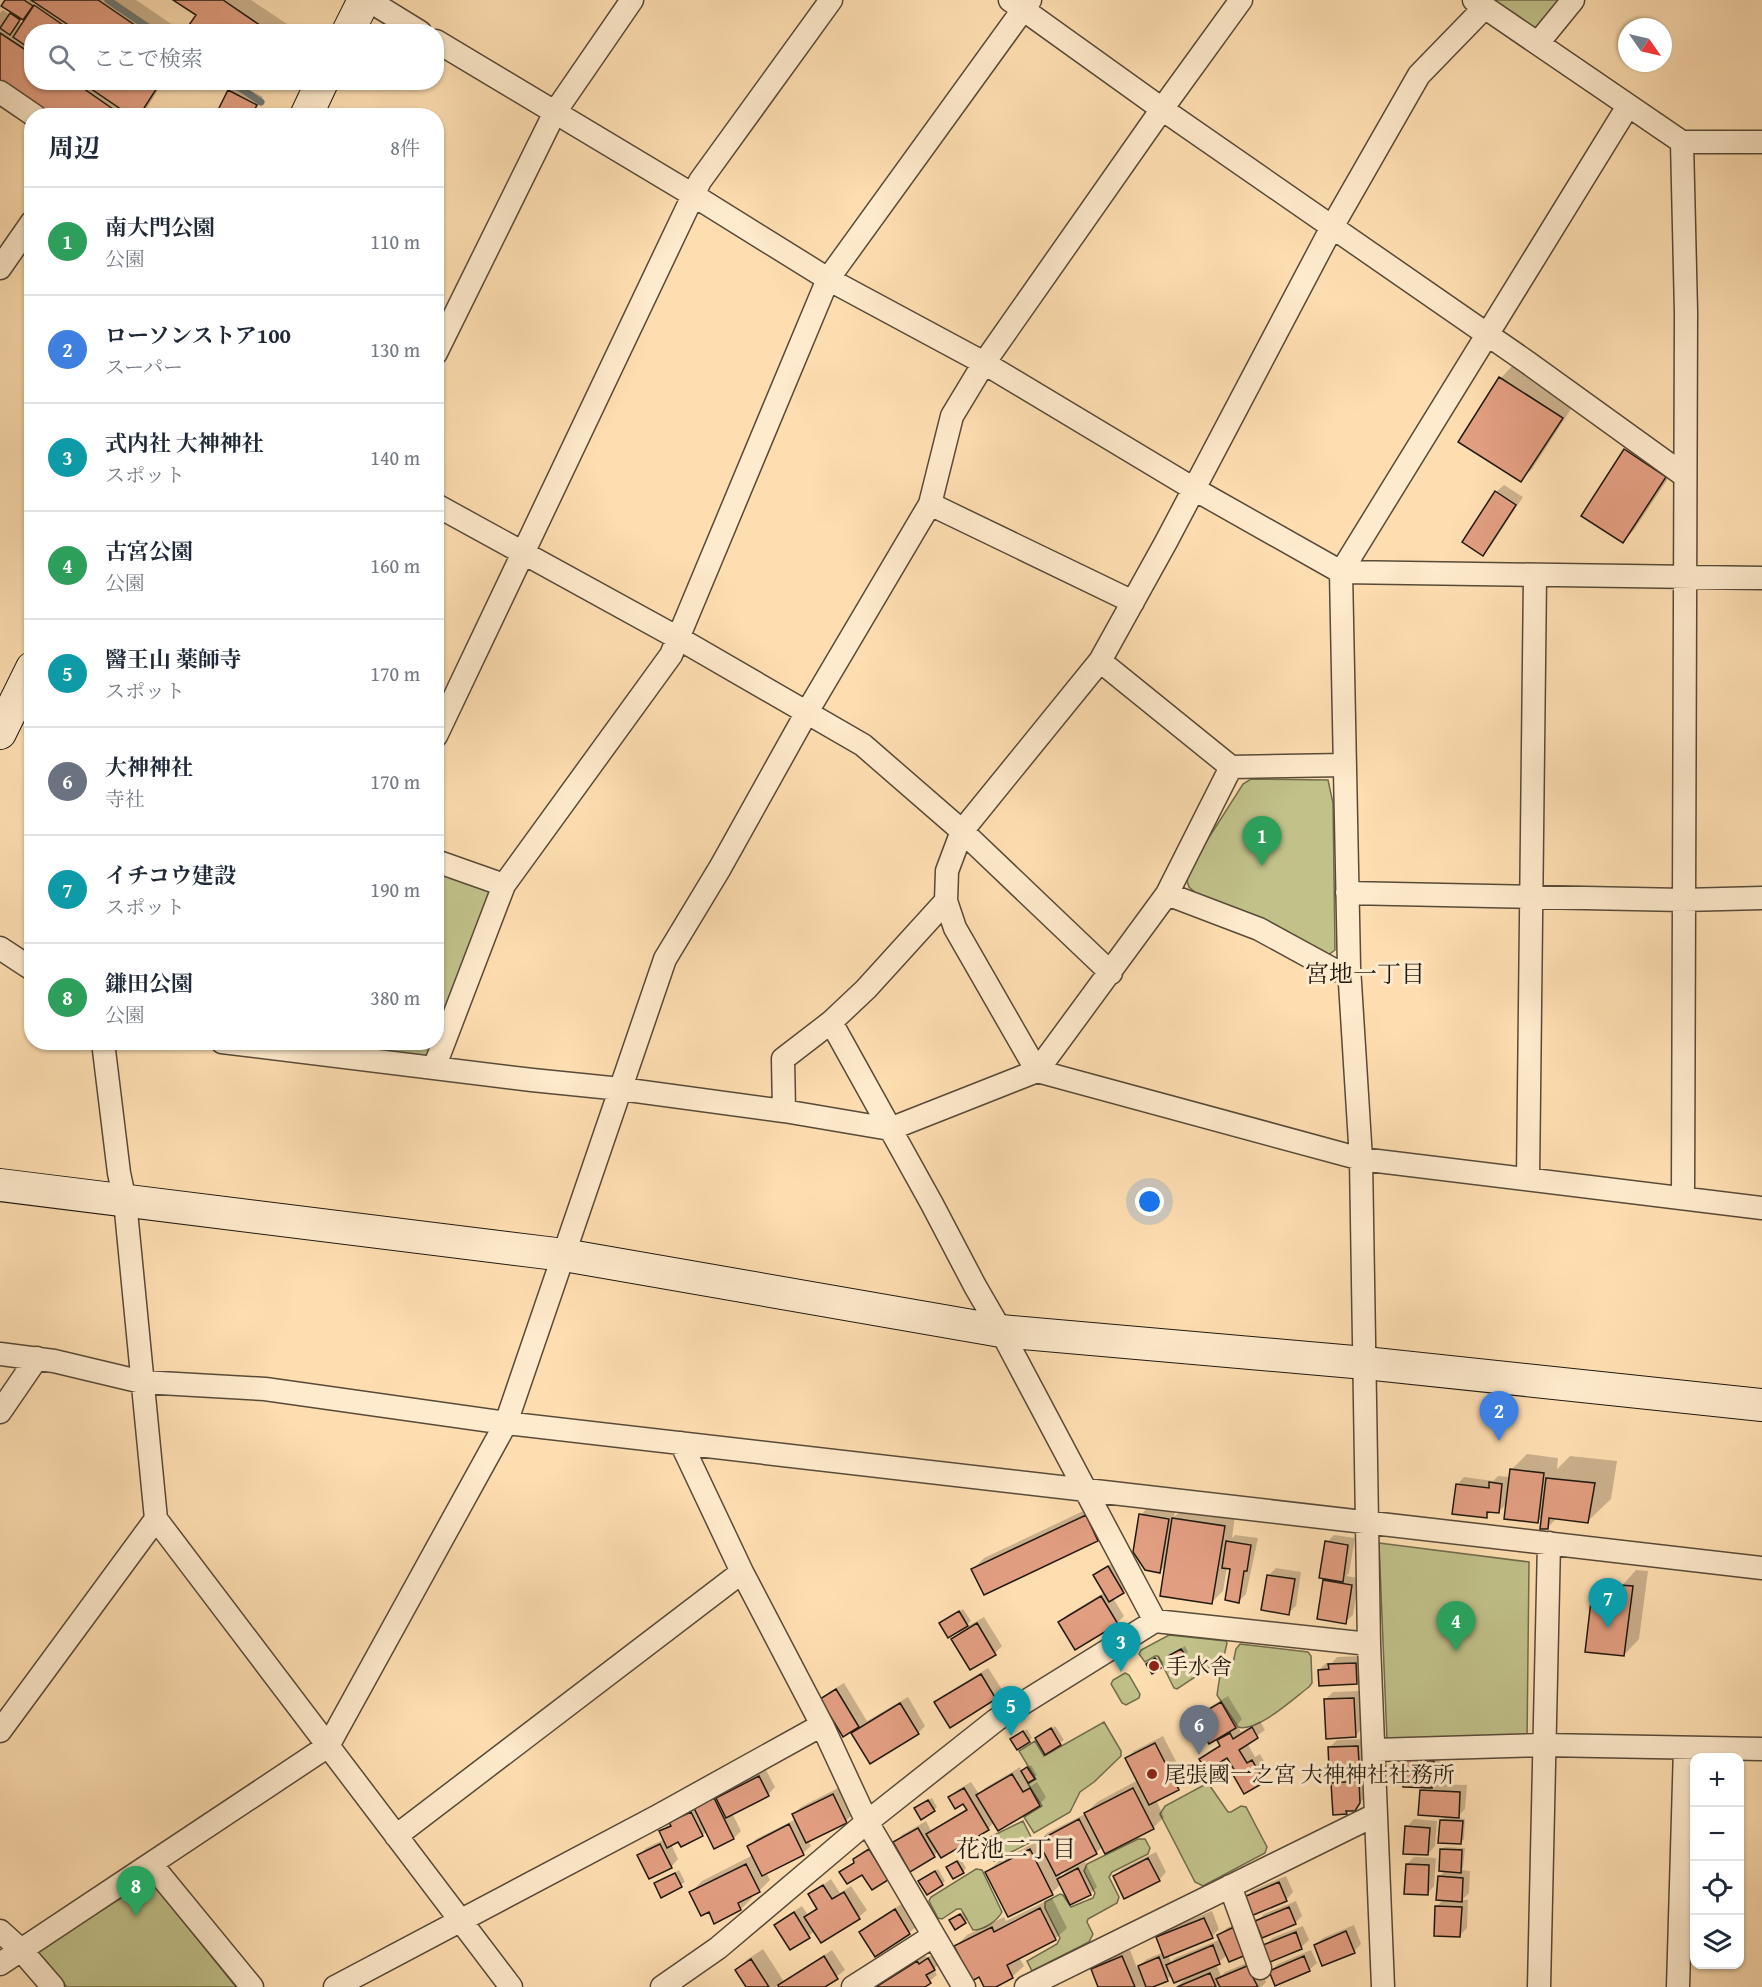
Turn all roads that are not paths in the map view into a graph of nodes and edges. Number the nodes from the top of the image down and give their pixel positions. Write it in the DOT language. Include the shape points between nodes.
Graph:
graph roads {
  1 [pos="366,0"];
  2 [pos="632,0"];
  3 [pos="831,0"];
  4 [pos="1241,0"];
  5 [pos="1573,0"];
  6 [pos="1021,3"];
  7 [pos="1480,4"];
  8 [pos="352,24"];
  9 [pos="406,24"];
  10 [pos="1538,43"];
  11 [pos="444,46"];
  12 [pos="318,90"];
  13 [pos="0,92"];
  14 [pos="1628,106"];
  15 [pos="24,108"];
  16 [pos="310,108"];
  17 [pos="1162,109"];
  18 [pos="555,112"];
  19 [pos="1682,142"];
  20 [pos="1762,142"];
  21 [pos="693,195"];
  22 [pos="1332,226"];
  23 [pos="24,234"];
  24 [pos="0,268"];
  25 [pos="828,279"];
  26 [pos="1487,334"];
  27 [pos="444,336"];
  28 [pos="984,363"];
  29 [pos="1685,476"];
  30 [pos="1194,489"];
  31 [pos="930,504"];
  32 [pos="444,509"];
  33 [pos="524,554"];
  34 [pos="1341,572"];
  35 [pos="1534,576"];
  36 [pos="1684,579"];
  37 [pos="1762,579"];
  38 [pos="1133,602"];
  39 [pos="678,638"];
  40 [pos="1100,661"];
  41 [pos="24,692"];
  42 [pos="807,712"];
  43 [pos="444,719"];
  44 [pos="0,733"];
  45 [pos="1345,765"];
  46 [pos="1231,767"];
  47 [pos="962,831"];
  48 [pos="444,864"];
  49 [pos="504,885"];
  50 [pos="1347,893"];
  51 [pos="1167,894"];
  52 [pos="1532,897"];
  53 [pos="1762,898"];
  54 [pos="1683,900"];
  55 [pos="946,901"];
  56 [pos="0,948"];
  57 [pos="24,964"];
  58 [pos="1349,967"];
  59 [pos="1111,973"];
  60 [pos="831,1022"];
  61 [pos="444,1042"];
  62 [pos="104,1050"];
  63 [pos="315,1050"];
  64 [pos="441,1050"];
  65 [pos="434,1068"];
  66 [pos="1037,1071"];
  67 [pos="621,1089"];
  68 [pos="784,1111"];
  69 [pos="890,1129"];
  70 [pos="1361,1159"];
  71 [pos="1528,1179"];
  72 [pos="0,1185"];
  73 [pos="1683,1198"];
  74 [pos="125,1201"];
  75 [pos="1762,1208"];
  76 [pos="564,1255"];
  77 [pos="1002,1331"];
  78 [pos="0,1354"];
  79 [pos="37,1358"];
  80 [pos="1365,1363"];
  81 [pos="142,1382"];
  82 [pos="1762,1405"];
  83 [pos="0,1412"];
  84 [pos="506,1423"];
  85 [pos="681,1443"];
  86 [pos="1084,1489"];
  87 [pos="156,1519"];
  88 [pos="1367,1524"];
  89 [pos="1549,1543"];
  90 [pos="1762,1568"];
  91 [pos="742,1572"];
  92 [pos="1155,1621"];
  93 [pos="1369,1644"];
  94 [pos="822,1725"];
  95 [pos="0,1731"];
  96 [pos="1543,1745"];
  97 [pos="328,1746"];
  98 [pos="1685,1748"];
  99 [pos="1762,1749"];
  100 [pos="1375,1750"];
  101 [pos="1375,1815"];
  102 [pos="867,1822"];
  103 [pos="396,1836"];
  104 [pos="151,1864"];
  105 [pos="1230,1886"];
  106 [pos="461,1921"];
  107 [pos="0,1931"];
  108 [pos="933,1936"];
  109 [pos="21,1950"];
  110 [pos="0,1964"];
  111 [pos="1260,1968"];
  112 [pos="53,1987"];
  113 [pos="252,1987"];
  114 [pos="335,1987"];
  115 [pos="511,1987"];
  116 [pos="662,1987"];
  117 [pos="853,1987"];
  118 [pos="964,1987"];
  119 [pos="1026,1987"];
  120 [pos="1383,1987"];
  121 [pos="1539,1987"];
  122 [pos="1678,1987"];
  1 -- 8 [label="street"];
  1 -- 9 [label="street"];
  2 -- 18 [label="street"];
  3 -- 21 [label="street"];
  4 -- 17 [label="street"];
  5 -- 10 [label="street"];
  6 -- 17 [label="street"];
  6 -- 25 [label="street"];
  7 -- 10 [label="street"];
  7 -- 22 [label="street" via="1419,75"];
  10 -- 14 [label="street"];
  11 -- 18 [label="street"];
  12 -- 16 [label="street"];
  13 -- 15 [label="street"];
  14 -- 19 [label="street"];
  14 -- 26 [label="street"];
  17 -- 22 [label="street"];
  17 -- 28 [label="street"];
  18 -- 21 [label="street"];
  18 -- 27 [label="street"];
  19 -- 20 [label="street"];
  19 -- 29 [label="street"];
  21 -- 25 [label="street"];
  21 -- 33 [label="street"];
  22 -- 26 [label="street"];
  22 -- 30 [label="street"];
  23 -- 24 [label="street"];
  25 -- 28 [label="street"];
  25 -- 39 [label="street"];
  26 -- 29 [label="street"];
  26 -- 34 [label="street"];
  28 -- 30 [label="street"];
  28 -- 31 [label="street" via="952,416"];
  29 -- 36 [label="street"];
  30 -- 34 [label="street"];
  30 -- 38 [label="street"];
  31 -- 38 [label="street"];
  31 -- 42 [label="street"];
  32 -- 33 [label="street"];
  33 -- 39 [label="street"];
  33 -- 43 [label="street"];
  34 -- 35 [label="street"];
  34 -- 45 [label="street"];
  35 -- 36 [label="street"];
  35 -- 52 [label="street"];
  36 -- 37 [label="street"];
  36 -- 54 [label="street"];
  38 -- 40 [label="street"];
  39 -- 42 [label="street"];
  39 -- 49 [label="street" via="671,655"];
  40 -- 46 [label="street"];
  40 -- 47 [label="street"];
  41 -- 44 [label="street"];
  42 -- 47 [label="street" via="863,745"];
  42 -- 67 [label="street" via="665,959"];
  45 -- 46 [label="street"];
  45 -- 50 [label="street"];
  46 -- 51 [label="street"];
  47 -- 55 [label="street" via="947,872"];
  47 -- 59 [label="street"];
  48 -- 49 [label="street"];
  49 -- 61 [label="street"];
  50 -- 52 [label="street"];
  50 -- 58 [label="street"];
  51 -- 58 [label="street" via="1259,929 1334,970"];
  51 -- 59 [label="street"];
  52 -- 54 [label="street"];
  52 -- 71 [label="street"];
  53 -- 54 [label="street"];
  54 -- 73 [label="street"];
  55 -- 60 [label="street"];
  55 -- 66 [label="street" via="955,928"];
  56 -- 57 [label="street"];
  58 -- 70 [label="street"];
  59 -- 66 [label="street"];
  60 -- 68 [label="street" via="783,1059"];
  60 -- 69 [label="street"];
  62 -- 74 [label="street"];
  63 -- 65 [label="street"];
  64 -- 65 [label="street"];
  65 -- 67 [label="street"];
  66 -- 69 [label="street"];
  66 -- 70 [label="street"];
  67 -- 68 [label="street"];
  67 -- 76 [label="street"];
  68 -- 69 [label="street"];
  69 -- 77 [label="street"];
  70 -- 71 [label="street"];
  70 -- 80 [label="street"];
  71 -- 73 [label="street"];
  72 -- 74 [label="street"];
  73 -- 75 [label="street"];
  74 -- 76 [label="street"];
  74 -- 81 [label="street"];
  76 -- 77 [label="street"];
  76 -- 84 [label="street"];
  77 -- 80 [label="street"];
  77 -- 86 [label="street"];
  78 -- 79 [label="street"];
  79 -- 81 [label="street"];
  79 -- 83 [label="street"];
  80 -- 82 [label="street"];
  80 -- 88 [label="street"];
  81 -- 84 [label="street" via="265,1389"];
  81 -- 87 [label="street"];
  84 -- 85 [label="street"];
  84 -- 97 [label="street"];
  85 -- 86 [label="street"];
  85 -- 91 [label="street"];
  86 -- 88 [label="street"];
  86 -- 92 [label="street"];
  87 -- 95 [label="street"];
  87 -- 97 [label="street"];
  88 -- 89 [label="street"];
  88 -- 93 [label="street"];
  89 -- 90 [label="street"];
  89 -- 96 [label="street"];
  91 -- 94 [label="street"];
  91 -- 103 [label="street"];
  92 -- 93 [label="street"];
  92 -- 102 [label="street" via="996,1720"];
  93 -- 100 [label="street"];
  94 -- 102 [label="street"];
  94 -- 106 [label="street"];
  96 -- 98 [label="street"];
  96 -- 100 [label="street"];
  96 -- 121 [label="street"];
  97 -- 103 [label="street"];
  97 -- 104 [label="street"];
  98 -- 99 [label="street"];
  98 -- 122 [label="street"];
  100 -- 101 [label="street"];
  101 -- 105 [label="street"];
  101 -- 120 [label="street"];
  102 -- 108 [label="street"];
  102 -- 116 [label="street" via="718,1948"];
  103 -- 106 [label="street"];
  104 -- 109 [label="street"];
  104 -- 113 [label="street"];
  105 -- 111 [label="street"];
  105 -- 119 [label="street"];
  106 -- 114 [label="street"];
  106 -- 115 [label="street"];
  107 -- 109 [label="street"];
  108 -- 117 [label="street"];
  108 -- 118 [label="street"];
  109 -- 110 [label="street"];
  109 -- 112 [label="street"];
}
